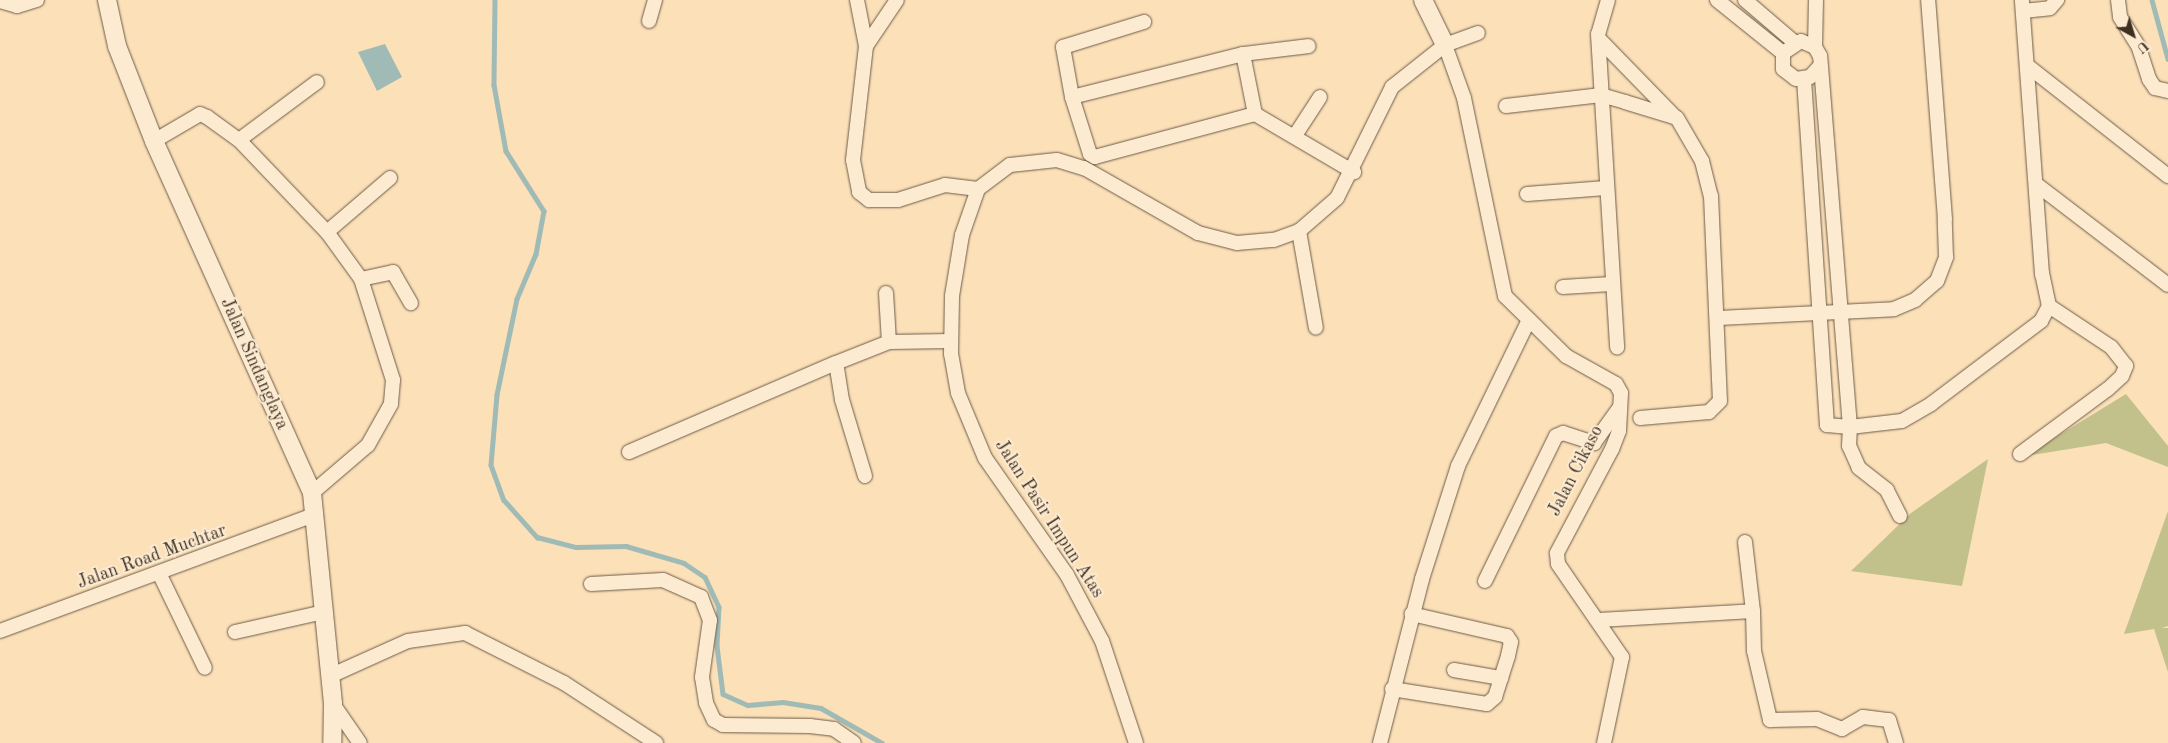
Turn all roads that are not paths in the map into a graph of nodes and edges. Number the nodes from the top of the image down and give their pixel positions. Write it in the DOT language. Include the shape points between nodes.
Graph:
graph roads {
  1 [pos="37,0"];
  2 [pos="107,0"];
  3 [pos="655,0"];
  4 [pos="857,0"];
  5 [pos="896,0"];
  6 [pos="1423,0"];
  7 [pos="1608,0"];
  8 [pos="1717,0"];
  9 [pos="1744,0"];
  10 [pos="1816,0"];
  11 [pos="1928,0"];
  12 [pos="2057,0"];
  13 [pos="2118,0"];
  14 [pos="0,1"];
  15 [pos="2022,6"];
  16 [pos="648,21"];
  17 [pos="1144,22"];
  18 [pos="1478,33"];
  19 [pos="1599,39"];
  20 [pos="1794,42"];
  21 [pos="1445,45"];
  22 [pos="866,46"];
  23 [pos="1309,46"];
  24 [pos="1815,47"];
  25 [pos="1783,53"];
  26 [pos="1243,54"];
  27 [pos="1819,67"];
  28 [pos="2029,67"];
  29 [pos="1804,79"];
  30 [pos="317,82"];
  31 [pos="2168,92"];
  32 [pos="1601,95"];
  33 [pos="1072,97"];
  34 [pos="1320,97"];
  35 [pos="1506,106"];
  36 [pos="1255,114"];
  37 [pos="1677,118"];
  38 [pos="1296,134"];
  39 [pos="154,140"];
  40 [pos="238,140"];
  41 [pos="1354,172"];
  42 [pos="2168,176"];
  43 [pos="390,178"];
  44 [pos="2036,184"];
  45 [pos="1606,188"];
  46 [pos="978,189"];
  47 [pos="1527,194"];
  48 [pos="1300,231"];
  49 [pos="327,232"];
  50 [pos="361,279"];
  51 [pos="1611,284"];
  52 [pos="2168,285"];
  53 [pos="1562,287"];
  54 [pos="886,293"];
  55 [pos="411,304"];
  56 [pos="2049,306"];
  57 [pos="1840,313"];
  58 [pos="1821,314"];
  59 [pos="1719,318"];
  60 [pos="1529,320"];
  61 [pos="1316,328"];
  62 [pos="951,340"];
  63 [pos="889,342"];
  64 [pos="1617,347"];
  65 [pos="836,363"];
  66 [pos="1622,404"];
  67 [pos="1640,418"];
  68 [pos="1850,427"];
  69 [pos="629,452"];
  70 [pos="2020,454"];
  71 [pos="865,476"];
  72 [pos="312,493"];
  73 [pos="316,514"];
  74 [pos="1900,516"];
  75 [pos="1745,542"];
  76 [pos="160,575"];
  77 [pos="1485,581"];
  78 [pos="591,584"];
  79 [pos="1753,611"];
  80 [pos="324,612"];
  81 [pos="1412,614"];
  82 [pos="1599,620"];
  83 [pos="0,632"];
  84 [pos="235,632"];
  85 [pos="204,668"];
  86 [pos="1454,670"];
  87 [pos="330,676"];
  88 [pos="1500,678"];
  89 [pos="1392,688"];
  90 [pos="333,704"];
  91 [pos="332,743"];
  92 [pos="360,743"];
  93 [pos="656,743"];
  94 [pos="854,743"];
  95 [pos="1136,743"];
  96 [pos="1380,743"];
  97 [pos="1604,743"];
  98 [pos="1896,743"];
  1 -- 14 [label="street" via="17,6"];
  2 -- 39 [label="street, Jalan Sindanglaya" via="117,46"];
  3 -- 16 [label="street"];
  4 -- 22 [label="street"];
  5 -- 22 [label="street"];
  6 -- 21 [label="street"];
  7 -- 19 [label="street"];
  8 -- 25 [label="street"];
  9 -- 20 [label="street"];
  10 -- 24 [label="street"];
  11 -- 57 [label="street" via="1946,257 1936,281 1915,300 1894,309"];
  12 -- 15 [label="street" via="2050,8"];
  13 -- 31 [label="street" via="2120,17 2139,48 2149,79 2155,88"];
  15 -- 28 [label="street"];
  17 -- 33 [label="street" via="1063,47"];
  18 -- 21 [label="street"];
  19 -- 32 [label="street"];
  19 -- 37 [label="street"];
  20 -- 24 [label="street"];
  20 -- 25 [label="street"];
  21 -- 41 [label="street" via="1392,87"];
  21 -- 60 [label="street" via="1464,98 1505,296"];
  22 -- 46 [label="street" via="853,160 860,192 869,200 898,200 945,186"];
  23 -- 26 [label="street"];
  24 -- 27 [label="street"];
  25 -- 29 [label="street" via="1783,69"];
  26 -- 33 [label="street"];
  26 -- 36 [label="street"];
  27 -- 29 [label="street"];
  27 -- 57 [label="street" via="1826,93"];
  28 -- 42 [label="street"];
  28 -- 44 [label="street"];
  29 -- 58 [label="street"];
  30 -- 40 [label="street"];
  32 -- 35 [label="street"];
  32 -- 37 [label="street"];
  32 -- 45 [label="street"];
  33 -- 36 [label="street" via="1090,154 1095,157"];
  34 -- 38 [label="street"];
  36 -- 38 [label="street"];
  37 -- 59 [label="street" via="1702,160 1711,196"];
  38 -- 41 [label="street"];
  39 -- 40 [label="street" via="200,114"];
  39 -- 72 [label="street, Jalan Sindanglaya"];
  40 -- 49 [label="street"];
  41 -- 48 [label="street" via="1337,198"];
  43 -- 49 [label="street"];
  44 -- 52 [label="street"];
  44 -- 56 [label="street" via="2042,274"];
  45 -- 47 [label="street"];
  45 -- 51 [label="street"];
  46 -- 48 [label="street" via="1010,165 1058,160 1084,168 1171,219 1222,240 1254,243"];
  46 -- 62 [label="street, Jalan Pasir Impun Atas" via="956,264"];
  48 -- 61 [label="street"];
  49 -- 50 [label="street"];
  50 -- 55 [label="street" via="393,272"];
  50 -- 72 [label="street" via="393,380 391,404 368,445"];
  51 -- 53 [label="street"];
  51 -- 64 [label="street"];
  54 -- 63 [label="street"];
  56 -- 68 [label="street" via="2041,321 1931,404 1902,421"];
  56 -- 70 [label="street" via="2111,347 2126,366 2122,376 2108,389"];
  57 -- 58 [label="street"];
  57 -- 68 [label="street"];
  58 -- 59 [label="street"];
  58 -- 68 [label="street" via="1827,425"];
  59 -- 67 [label="street" via="1722,384 1717,406 1709,412"];
  60 -- 66 [label="street" via="1571,360 1616,384"];
  60 -- 81 [label="street" via="1458,466"];
  62 -- 63 [label="street"];
  62 -- 95 [label="street, Jalan Pasir Impun Atas" via="958,394 985,458 1067,575 1094,624"];
  63 -- 65 [label="street"];
  65 -- 69 [label="street"];
  65 -- 71 [label="street" via="842,400"];
  66 -- 77 [label="street" via="1594,443 1563,433 1556,436"];
  66 -- 82 [label="street, Jalan Cikaso" via="1612,449 1557,553 1558,564"];
  68 -- 74 [label="street" via="1849,446 1858,468 1887,490"];
  72 -- 73 [label="street, Jalan Sindanglaya"];
  73 -- 76 [label="street, Jalan Road Muchtar"];
  73 -- 80 [label="street, Jalan Sindanglaya"];
  75 -- 79 [label="street"];
  76 -- 83 [label="street, Jalan Road Muchtar"];
  76 -- 85 [label="street"];
  78 -- 94 [label="street" via="663,580 701,597 710,620 702,677 706,704 714,720 723,725 834,729"];
  79 -- 82 [label="street"];
  79 -- 98 [label="street" via="1754,651 1770,720 1817,719 1842,729 1863,717 1889,720"];
  80 -- 84 [label="street"];
  80 -- 87 [label="street, Jalan Sindanglaya"];
  81 -- 88 [label="street" via="1507,636 1511,642"];
  81 -- 89 [label="street"];
  82 -- 97 [label="street, Jalan Cikaso" via="1614,640 1622,668"];
  86 -- 88 [label="street"];
  87 -- 90 [label="street, Jalan Sindanglaya"];
  87 -- 93 [label="street" via="408,641 464,632 564,683"];
  88 -- 89 [label="street" via="1495,697 1487,704"];
  89 -- 96 [label="street"];
  90 -- 91 [label="street, Jalan Sindanglaya"];
  90 -- 92 [label="street"];
}
